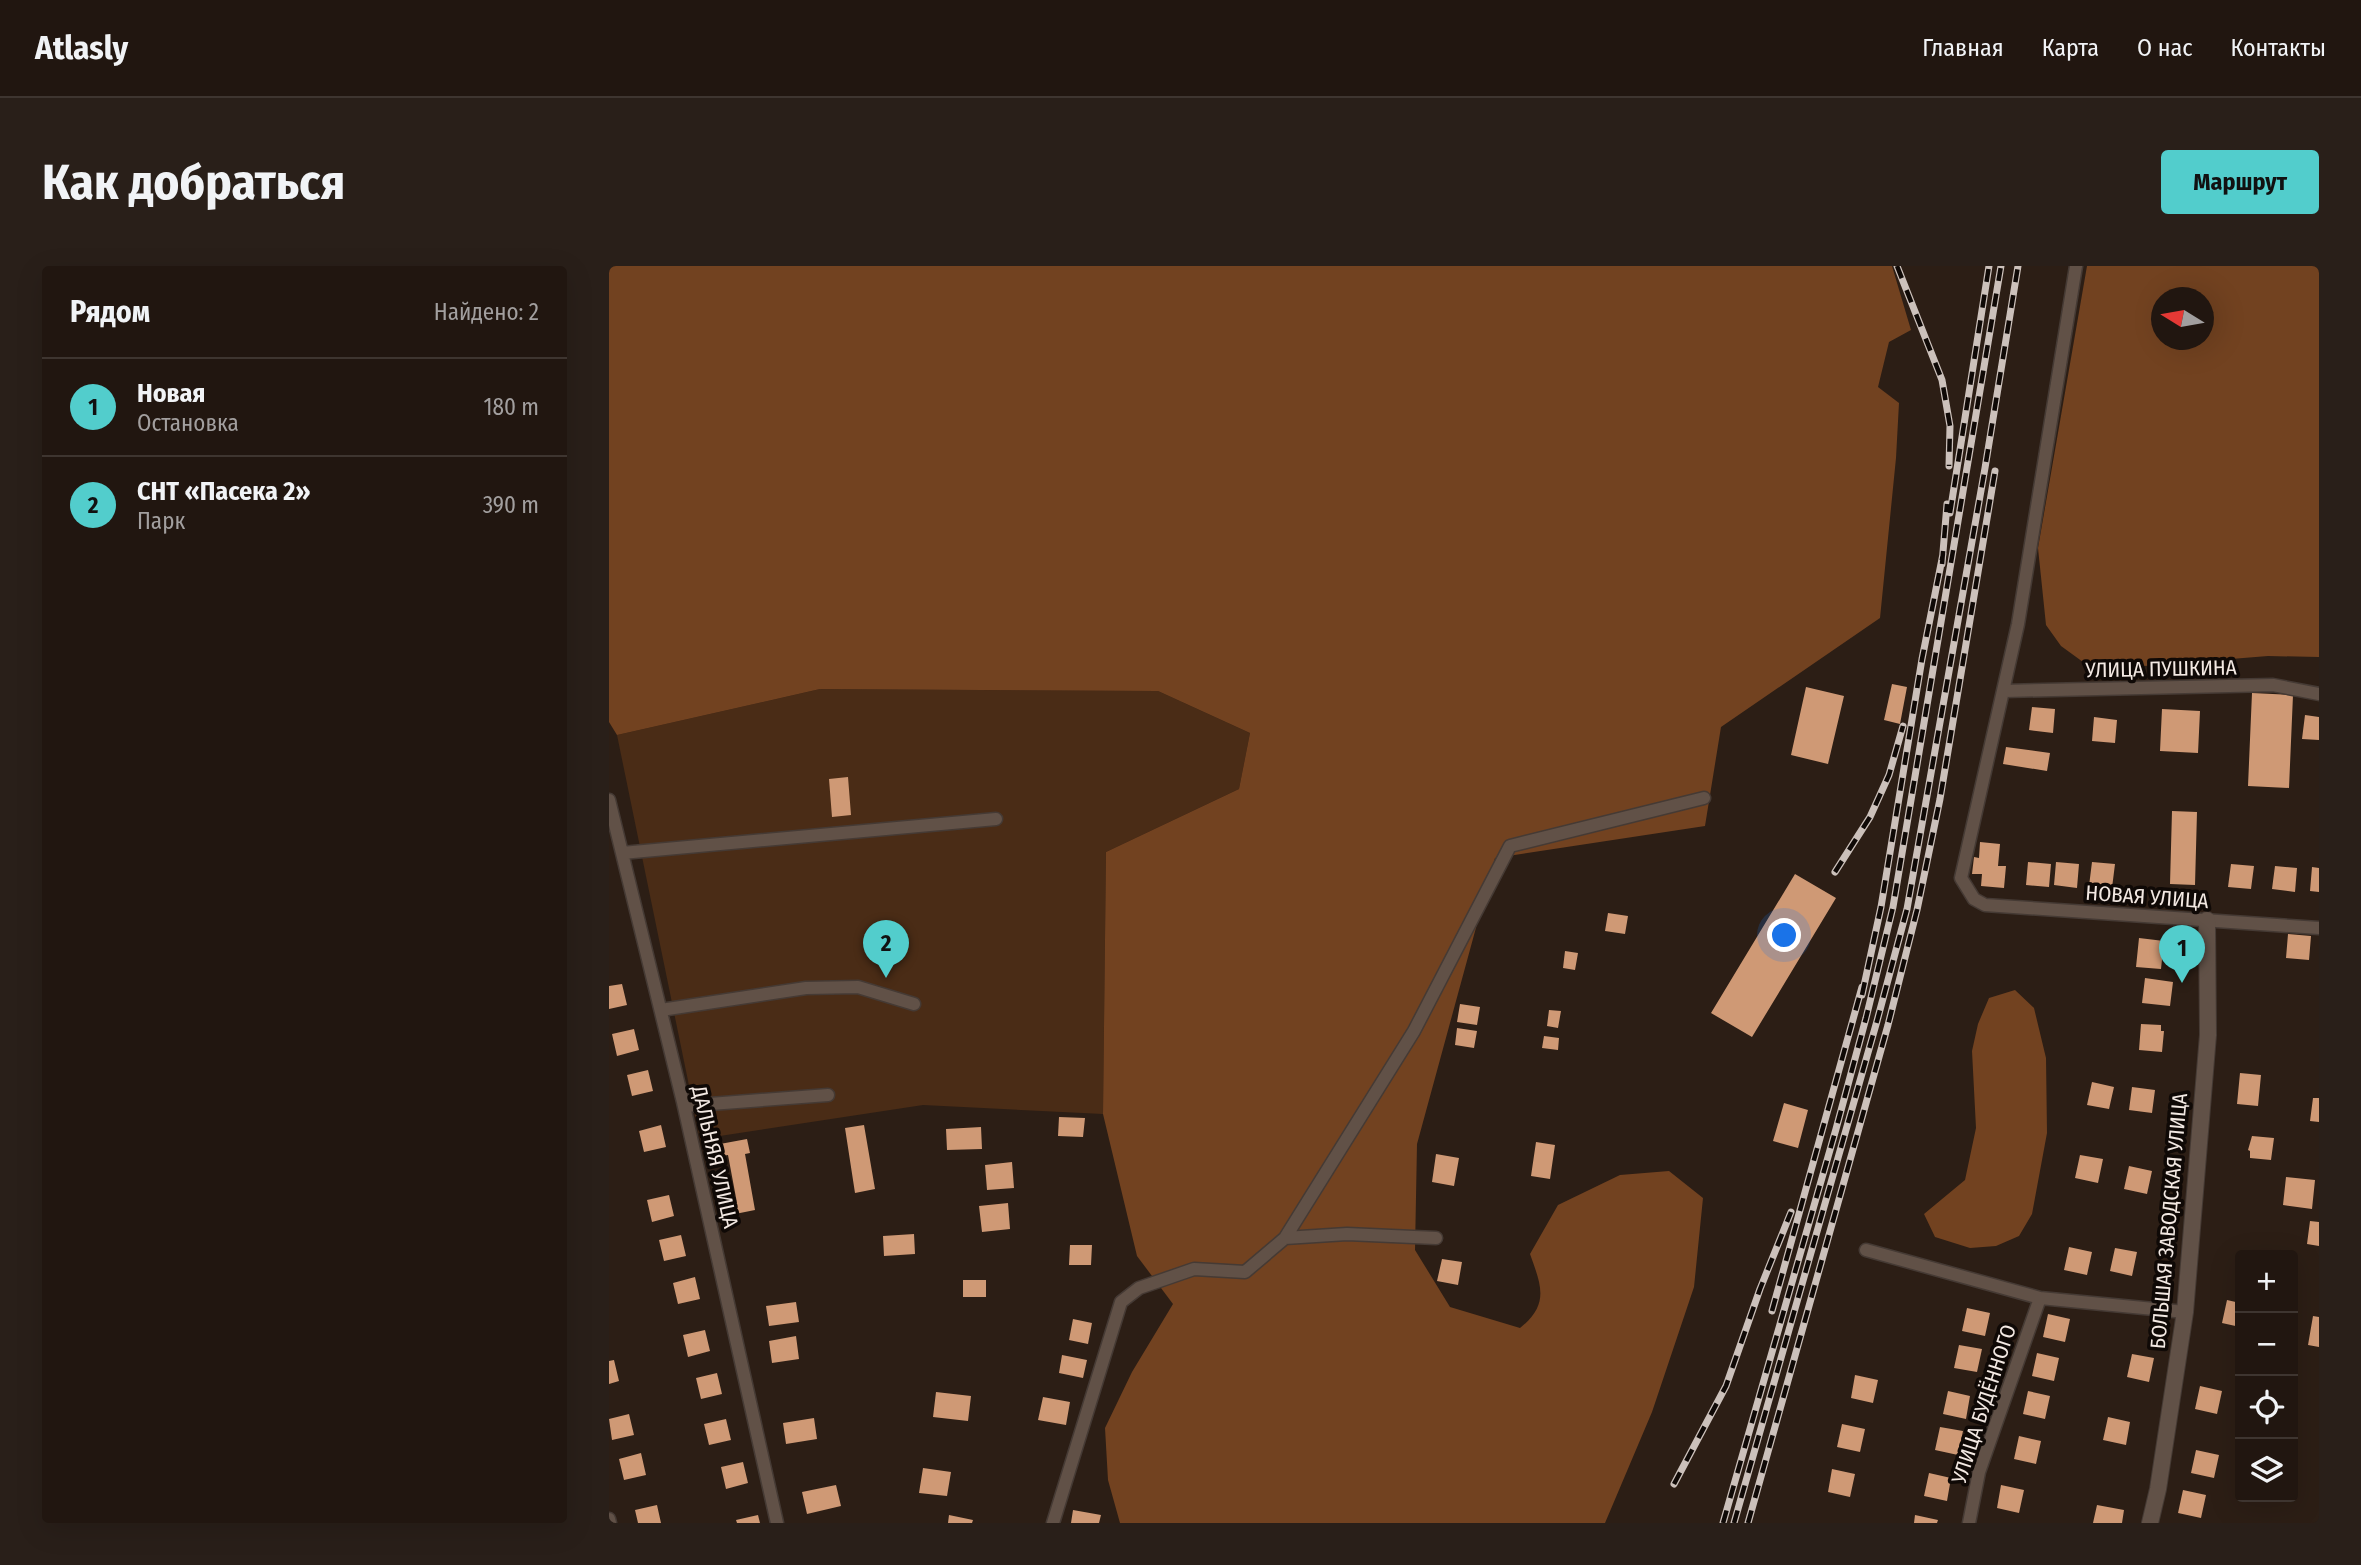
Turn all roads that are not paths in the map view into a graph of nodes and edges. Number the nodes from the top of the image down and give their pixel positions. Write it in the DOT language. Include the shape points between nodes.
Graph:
graph roads {
  1 [pos="2076,266"];
  2 [pos="2004,691"];
  3 [pos="2319,694"];
  4 [pos="1705,798"];
  5 [pos="609,800"];
  6 [pos="996,819"];
  7 [pos="622,853"];
  8 [pos="2207,920"];
  9 [pos="2319,928"];
  10 [pos="914,1004"];
  11 [pos="661,1010"];
  12 [pos="828,1095"];
  13 [pos="684,1106"];
  14 [pos="1285,1238"];
  15 [pos="1436,1238"];
  16 [pos="1866,1250"];
  17 [pos="2040,1298"];
  18 [pos="2185,1312"];
  19 [pos="777,1523"];
  20 [pos="1053,1523"];
  21 [pos="1969,1523"];
  22 [pos="2150,1523"];
  1 -- 2 [label="street"];
  2 -- 3 [label="street, УЛИЦА ПУШКИНА" via="2273,685"];
  2 -- 8 [label="street, НОВАЯ УЛИЦА" via="1961,878 1974,898 1985,905"];
  4 -- 14 [label="street" via="1510,846 1414,1031"];
  5 -- 7 [label="street, ДАЛЬНЯЯ УЛИЦА"];
  6 -- 7 [label="street"];
  7 -- 11 [label="street, ДАЛЬНЯЯ УЛИЦА"];
  8 -- 9 [label="street, НОВАЯ УЛИЦА"];
  8 -- 18 [label="street, БОЛЬШАЯ ЗАВОДСКАЯ УЛИЦА" via="2208,1035"];
  10 -- 11 [label="street" via="858,987 806,988"];
  11 -- 13 [label="street, ДАЛЬНЯЯ УЛИЦА"];
  12 -- 13 [label="street"];
  13 -- 19 [label="street, ДАЛЬНЯЯ УЛИЦА"];
  14 -- 15 [label="street" via="1347,1234"];
  14 -- 20 [label="street" via="1245,1272 1194,1269 1139,1288 1121,1302"];
  16 -- 17 [label="street"];
  17 -- 18 [label="street"];
  17 -- 21 [label="street, УЛИЦА БУДЁННОГО" via="1979,1472"];
  18 -- 22 [label="street, БОЛЬШАЯ ЗАВОДСКАЯ УЛИЦА"];
}
